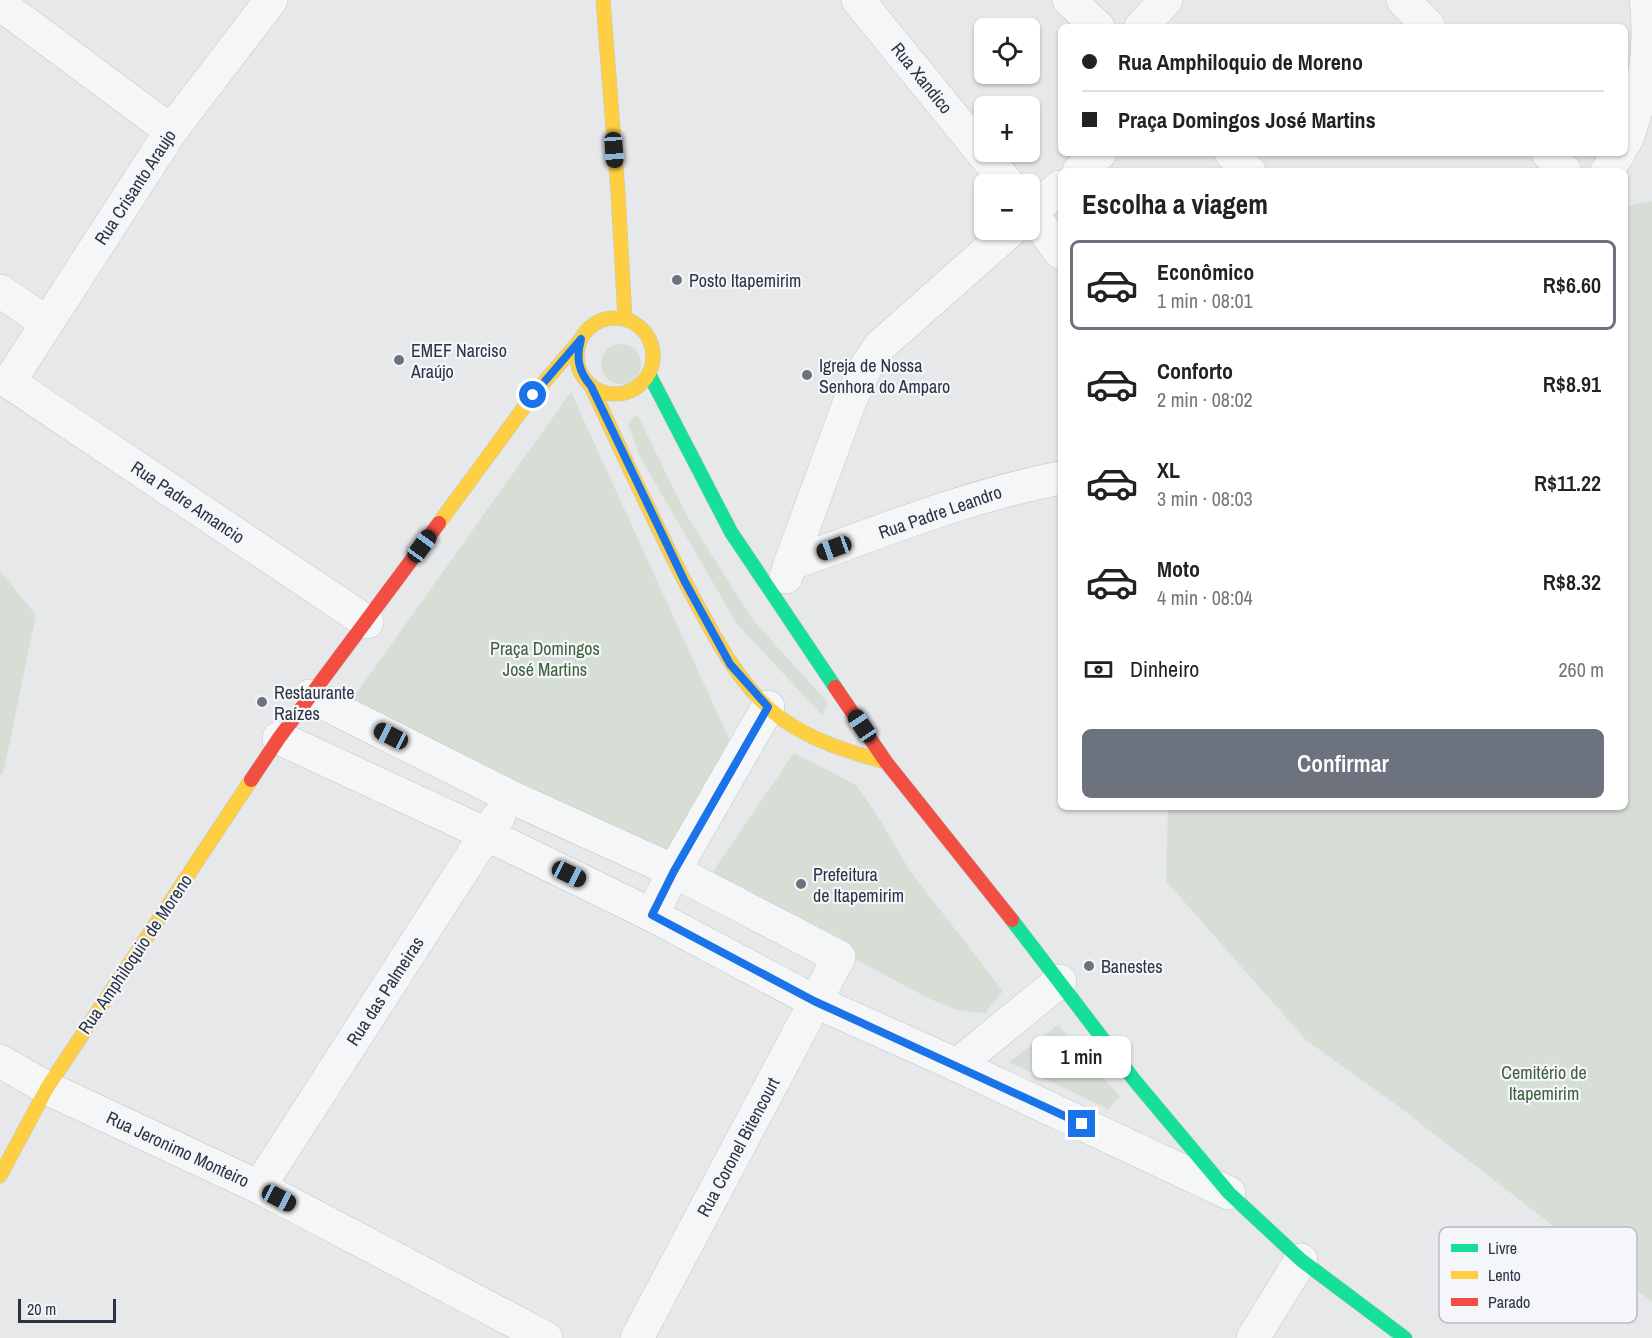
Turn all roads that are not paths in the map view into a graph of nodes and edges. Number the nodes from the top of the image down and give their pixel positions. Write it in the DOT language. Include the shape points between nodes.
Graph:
graph roads {
  1 [pos="603,0"];
  2 [pos="858,0"];
  3 [pos="1069,0"];
  4 [pos="1166,0"];
  5 [pos="1403,0"];
  6 [pos="1646,0"];
  7 [pos="0,4"];
  8 [pos="263,4"];
  9 [pos="1095,24"];
  10 [pos="1144,24"];
  11 [pos="1426,24"];
  12 [pos="171,130"];
  13 [pos="1628,132"];
  14 [pos="1096,156"];
  15 [pos="1234,156"];
  16 [pos="1551,156"];
  17 [pos="1082,168"];
  18 [pos="1246,168"];
  19 [pos="1562,168"];
  20 [pos="1000,174"];
  21 [pos="1058,189"];
  22 [pos="1040,204"];
  23 [pos="1040,231"];
  24 [pos="998,240"];
  25 [pos="1058,250"];
  26 [pos="0,291"];
  27 [pos="625,319"];
  28 [pos="47,323"];
  29 [pos="581,339"];
  30 [pos="649,374"];
  31 [pos="9,382"];
  32 [pos="591,386"];
  33 [pos="1058,478"];
  34 [pos="790,564"];
  35 [pos="777,602"];
  36 [pos="367,622"];
  37 [pos="310,696"];
  38 [pos="768,707"];
  39 [pos="279,738"];
  40 [pos="886,762"];
  41 [pos="513,798"];
  42 [pos="486,834"];
  43 [pos="674,871"];
  44 [pos="652,915"];
  45 [pos="1060,981"];
  46 [pos="814,1001"];
  47 [pos="0,1061"];
  48 [pos="957,1065"];
  49 [pos="47,1088"];
  50 [pos="0,1176"];
  51 [pos="259,1187"];
  52 [pos="1229,1193"];
  53 [pos="1301,1260"];
  54 [pos="546,1338"];
  55 [pos="637,1338"];
  56 [pos="1253,1338"];
  57 [pos="1405,1338"];
  1 -- 27 [label="main road"];
  2 -- 20 [label="street, Rua Xandico"];
  3 -- 9 [label="street"];
  4 -- 10 [label="street"];
  5 -- 11 [label="street"];
  6 -- 13 [label="street" via="1647,51 1642,90"];
  7 -- 12 [label="street"];
  8 -- 12 [label="street, Rua Crisanto Araujo"];
  12 -- 28 [label="street, Rua Crisanto Araujo"];
  14 -- 17 [label="street"];
  15 -- 18 [label="street"];
  16 -- 19 [label="street"];
  21 -- 22 [label="street"];
  23 -- 25 [label="street"];
  24 -- 34 [label="street" via="880,346 867,365"];
  26 -- 28 [label="street"];
  27 -- 29 [label="main road" via="600,321"];
  27 -- 30 [label="main road" via="638,324 653,347"];
  28 -- 31 [label="street, Rua Crisanto Araujo"];
  29 -- 32 [label="main road" via="578,364"];
  29 -- 36 [label="main road" via="533,395"];
  30 -- 32 [label="main road" via="641,385 616,395"];
  30 -- 35 [label="main road" via="731,532"];
  31 -- 36 [label="street, Rua Padre Amancio"];
  32 -- 38 [label="main road" via="685,582 730,664"];
  33 -- 34 [label="street, Rua Padre Leandro" via="967,501"];
  34 -- 35 [label="street"];
  35 -- 40 [label="main road"];
  36 -- 37 [label="main road"];
  37 -- 39 [label="main road, Rua Amphiloquio de Moreno"];
  37 -- 41 [label="street"];
  38 -- 40 [label="main road" via="807,735 843,751"];
  38 -- 43 [label="street"];
  39 -- 42 [label="street"];
  39 -- 49 [label="main road, Rua Amphiloquio de Moreno"];
  40 -- 45 [label="main road"];
  41 -- 42 [label="street, Rua das Palmeiras"];
  41 -- 43 [label="street"];
  42 -- 44 [label="street"];
  42 -- 51 [label="street, Rua das Palmeiras"];
  43 -- 44 [label="street"];
  43 -- 46 [label="street, Rua Coronel Bitencourt" via="839,957"];
  44 -- 46 [label="street"];
  45 -- 48 [label="street"];
  45 -- 52 [label="main road"];
  46 -- 48 [label="street"];
  46 -- 55 [label="street, Rua Coronel Bitencourt"];
  47 -- 49 [label="street, Rua Jeronimo Monteiro"];
  48 -- 52 [label="street"];
  49 -- 50 [label="main road, Rua Amphiloquio de Moreno"];
  49 -- 51 [label="street, Rua Jeronimo Monteiro"];
  51 -- 54 [label="street, Rua Jeronimo Monteiro"];
  52 -- 53 [label="main road"];
  53 -- 56 [label="street"];
  53 -- 57 [label="main road"];
}
